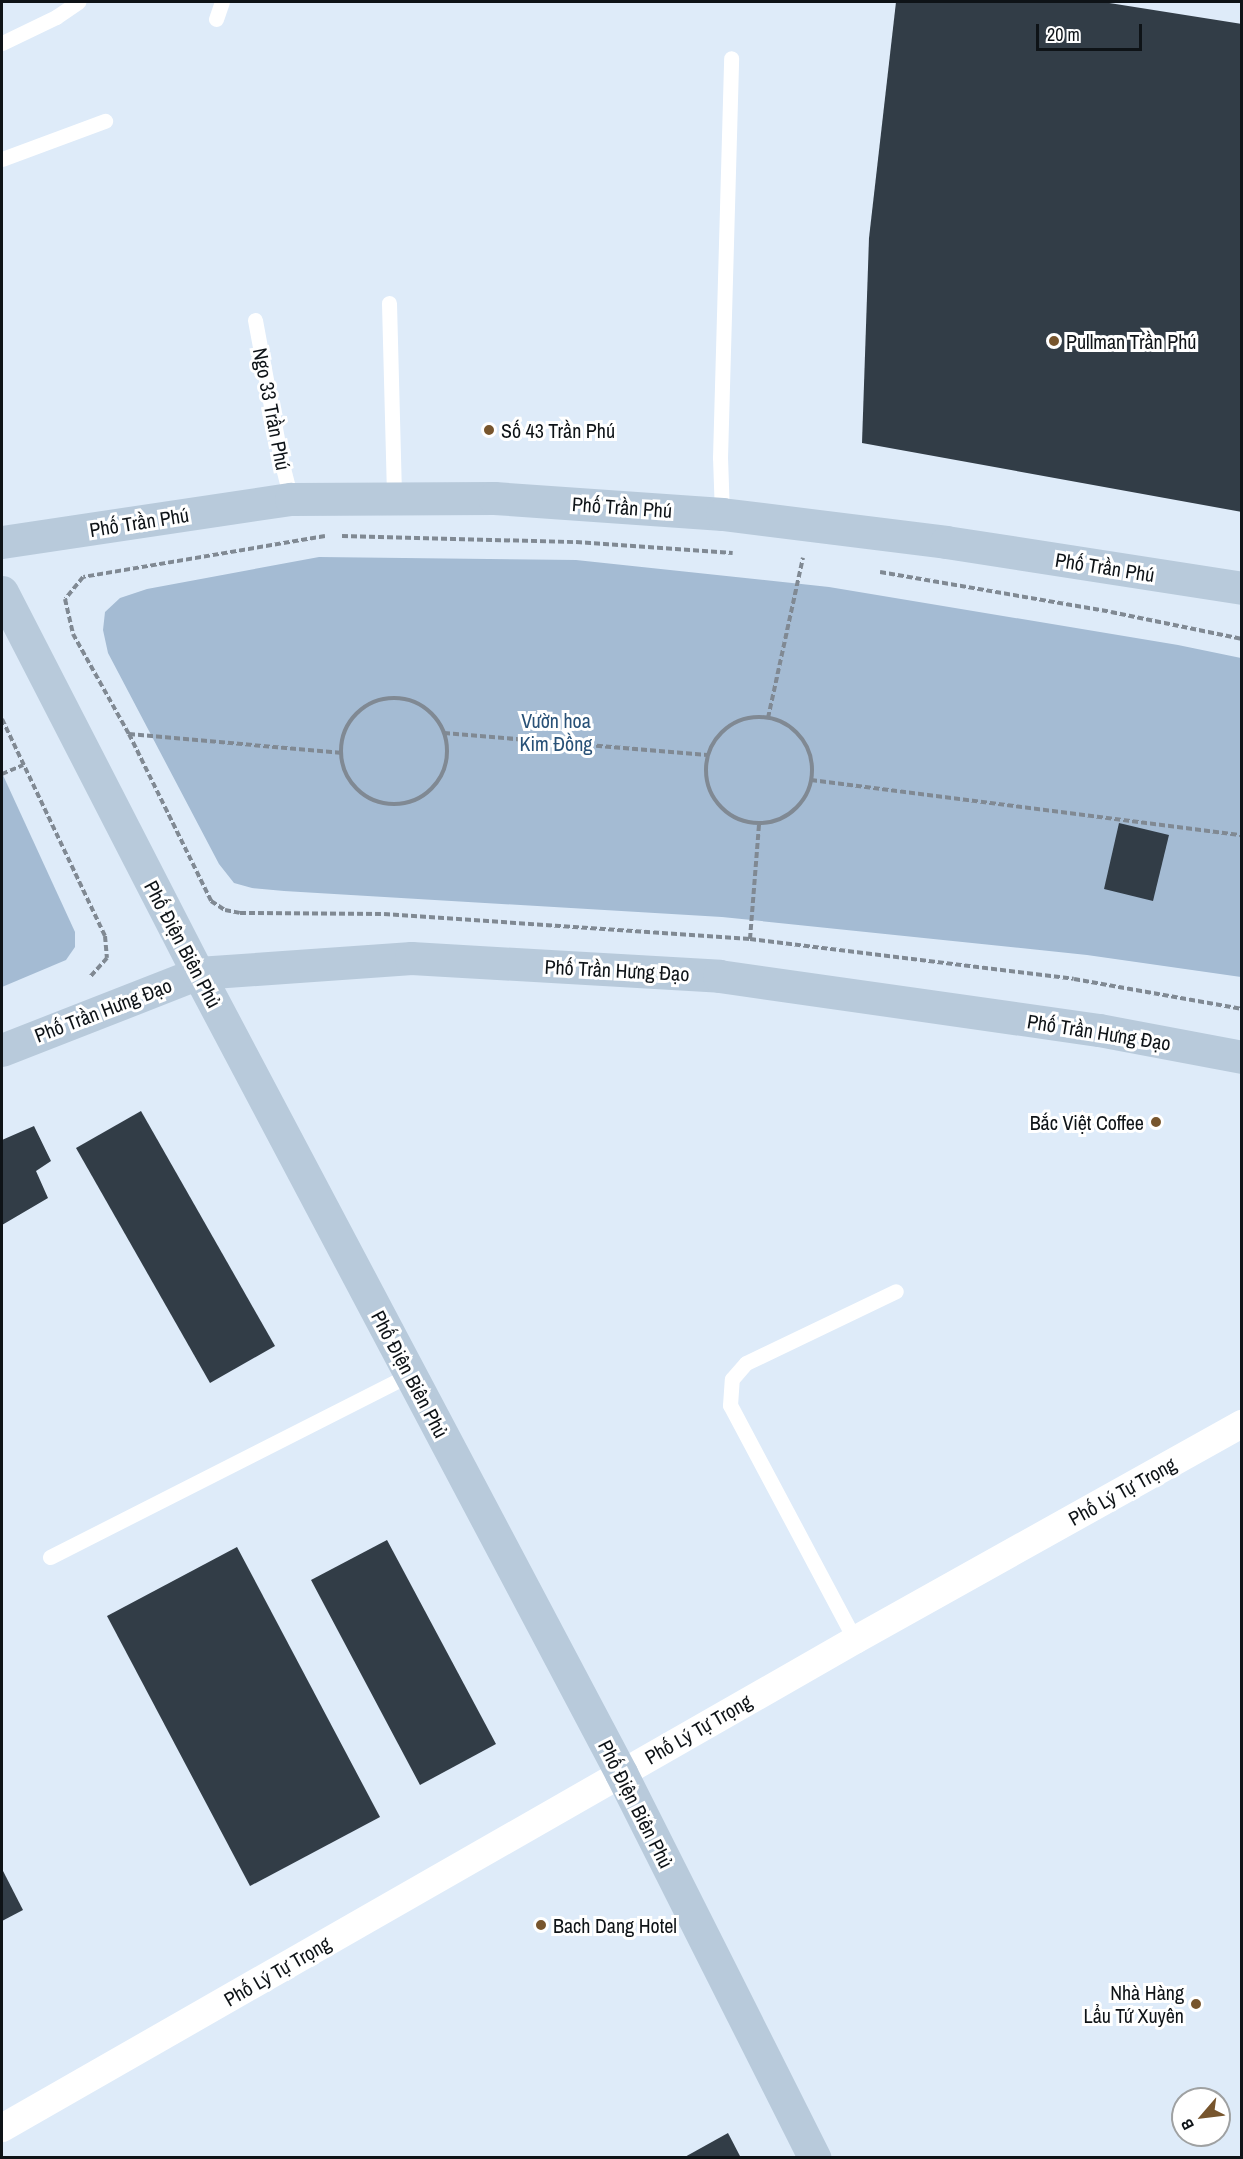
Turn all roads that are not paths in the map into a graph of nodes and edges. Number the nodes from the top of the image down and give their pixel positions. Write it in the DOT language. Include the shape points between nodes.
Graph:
graph roads {
  1 [pos="78,2"];
  2 [pos="222,2"];
  3 [pos="216,19"];
  4 [pos="2,43"];
  5 [pos="731,58"];
  6 [pos="105,121"];
  7 [pos="2,159"];
  8 [pos="389,303"];
  9 [pos="255,320"];
  10 [pos="394,498"];
  11 [pos="291,499"];
  12 [pos="722,514"];
  13 [pos="2,542"];
  14 [pos="1242,588"];
  15 [pos="2,592"];
  16 [pos="198,973"];
  17 [pos="2,1050"];
  18 [pos="1242,1057"];
  19 [pos="896,1291"];
  20 [pos="410,1374"];
  21 [pos="1242,1424"];
  22 [pos="50,1557"];
  23 [pos="855,1640"];
  24 [pos="621,1773"];
  25 [pos="2,2128"];
  26 [pos="815,2157"];
  1 -- 4 [label="lane"];
  2 -- 3 [label="lane"];
  5 -- 12 [label="lane" via="720,458"];
  6 -- 7 [label="lane"];
  8 -- 10 [label="lane"];
  9 -- 11 [label="lane, Ngo 33 Trần Phú"];
  10 -- 11 [label="main road, Phố Trần Phú"];
  10 -- 12 [label="main road, Phố Trần Phú" via="494,498"];
  11 -- 13 [label="main road, Phố Trần Phú"];
  12 -- 14 [label="main road, Phố Trần Phú" via="946,542"];
  15 -- 16 [label="main road, Phố Điện Biên Phủ"];
  16 -- 17 [label="main road, Phố Trần Hưng Đạo"];
  16 -- 18 [label="main road, Phố Trần Hưng Đạo" via="411,958 719,975 1099,1030"];
  16 -- 20 [label="main road, Phố Điện Biên Phủ"];
  19 -- 23 [label="lane" via="746,1364 732,1379 730,1405"];
  20 -- 22 [label="lane"];
  20 -- 24 [label="main road, Phố Điện Biên Phủ"];
  21 -- 23 [label="street, Phố Lý Tự Trọng"];
  23 -- 24 [label="street, Phố Lý Tự Trọng"];
  24 -- 25 [label="street, Phố Lý Tự Trọng"];
  24 -- 26 [label="main road, Phố Điện Biên Phủ"];
}
